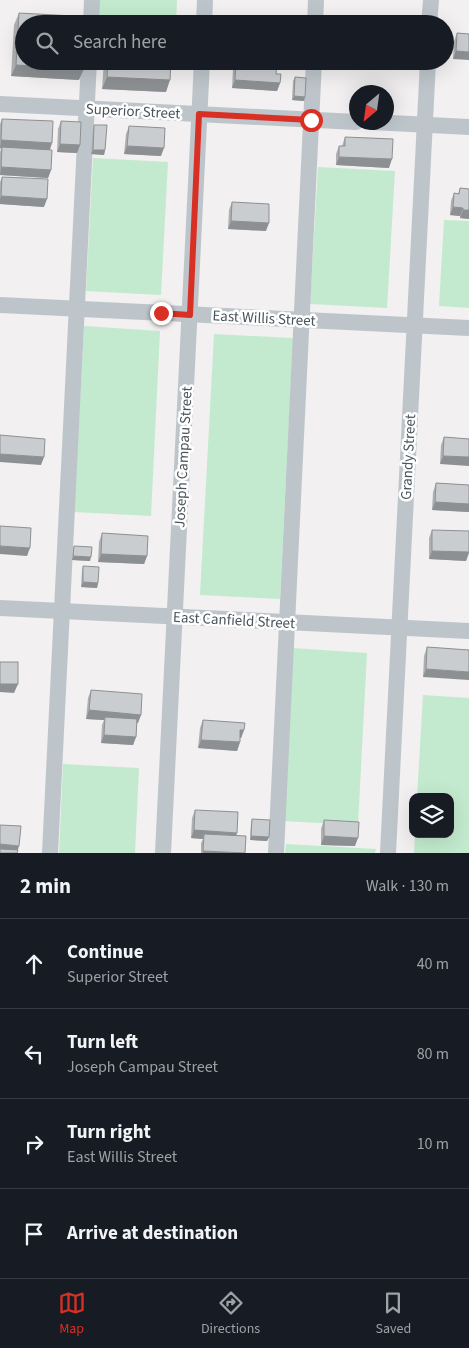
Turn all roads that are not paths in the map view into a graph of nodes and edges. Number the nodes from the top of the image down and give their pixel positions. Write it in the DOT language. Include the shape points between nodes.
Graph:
graph roads {
  1 [pos="92,0"];
  2 [pos="205,0"];
  3 [pos="316,0"];
  4 [pos="431,0"];
  5 [pos="91,15"];
  6 [pos="204,15"];
  7 [pos="315,15"];
  8 [pos="430,15"];
  9 [pos="89,70"];
  10 [pos="201,70"];
  11 [pos="314,70"];
  12 [pos="427,70"];
  13 [pos="0,104"];
  14 [pos="87,108"];
  15 [pos="199,114"];
  16 [pos="311,120"];
  17 [pos="349,122"];
  18 [pos="394,123"];
  19 [pos="424,125"];
  20 [pos="469,127"];
  21 [pos="0,305"];
  22 [pos="77,309"];
  23 [pos="190,315"];
  24 [pos="302,320"];
  25 [pos="414,325"];
  26 [pos="469,328"];
  27 [pos="0,608"];
  28 [pos="62,611"];
  29 [pos="175,617"];
  30 [pos="288,622"];
  31 [pos="399,628"];
  32 [pos="469,631"];
  33 [pos="50,853"];
  34 [pos="163,853"];
  35 [pos="276,853"];
  36 [pos="388,853"];
  1 -- 5 [label="street"];
  2 -- 6 [label="street"];
  3 -- 7 [label="street"];
  4 -- 8 [label="street"];
  9 -- 14 [label="street"];
  10 -- 15 [label="street, Joseph Campau Street"];
  11 -- 16 [label="street"];
  12 -- 19 [label="street, Grandy Street"];
  13 -- 14 [label="street, Superior Street"];
  14 -- 15 [label="street, Superior Street"];
  14 -- 22 [label="street"];
  15 -- 16 [label="street, Superior Street"];
  15 -- 23 [label="street, Joseph Campau Street"];
  16 -- 17 [label="street, Superior Street"];
  16 -- 24 [label="street"];
  18 -- 19 [label="street"];
  19 -- 20 [label="street"];
  19 -- 25 [label="street, Grandy Street"];
  21 -- 22 [label="street, East Willis Street"];
  22 -- 23 [label="street, East Willis Street"];
  22 -- 28 [label="street"];
  23 -- 24 [label="street, East Willis Street"];
  23 -- 29 [label="street, Joseph Campau Street"];
  24 -- 25 [label="street, East Willis Street"];
  24 -- 30 [label="street"];
  25 -- 26 [label="street, East Willis Street"];
  25 -- 31 [label="street, Grandy Street"];
  27 -- 28 [label="street, East Canfield Street"];
  28 -- 29 [label="street, East Canfield Street"];
  28 -- 33 [label="street"];
  29 -- 30 [label="street, East Canfield Street"];
  29 -- 34 [label="street, Joseph Campau Street"];
  30 -- 31 [label="street, East Canfield Street"];
  30 -- 35 [label="street"];
  31 -- 32 [label="street, East Canfield Street"];
  31 -- 36 [label="street, Grandy Street"];
}
